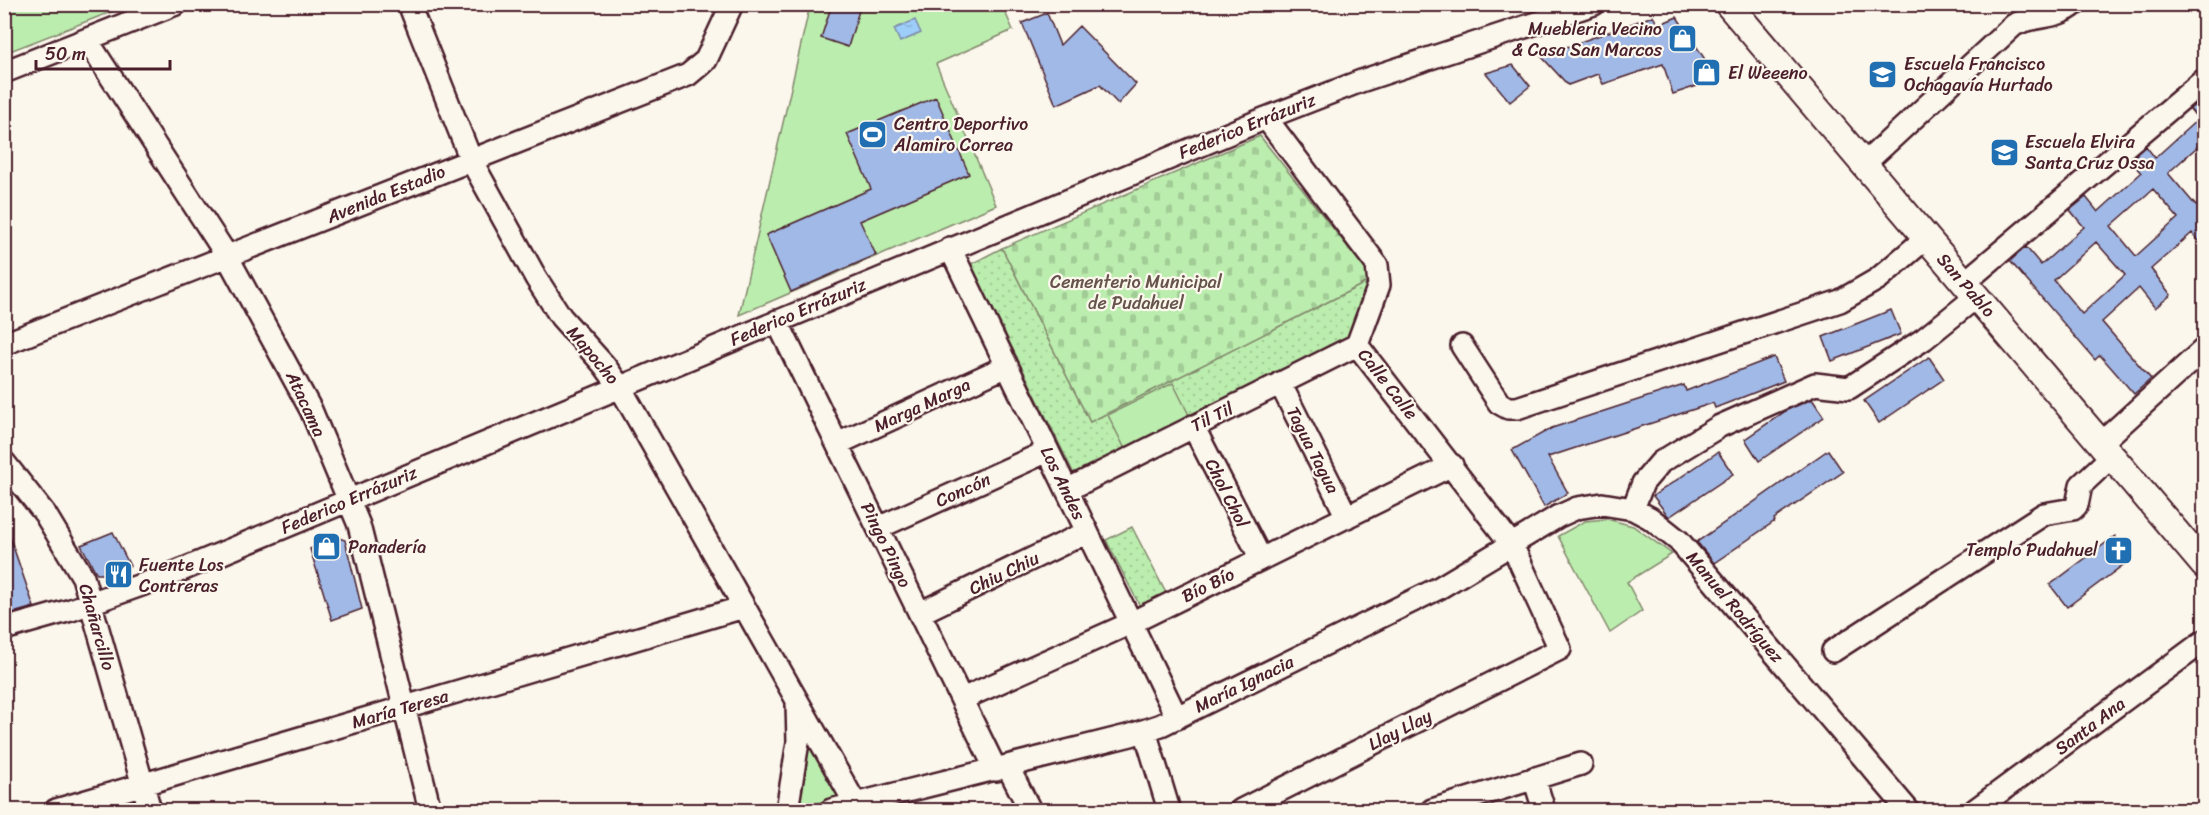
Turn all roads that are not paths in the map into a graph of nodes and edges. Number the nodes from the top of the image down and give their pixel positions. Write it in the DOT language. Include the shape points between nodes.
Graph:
graph roads {
  1 [pos="176,4"];
  2 [pos="409,4"];
  3 [pos="732,4"];
  4 [pos="1594,4"];
  5 [pos="1728,4"];
  6 [pos="2075,4"];
  7 [pos="135,12"];
  8 [pos="87,40"];
  9 [pos="4,72"];
  10 [pos="2205,80"];
  11 [pos="1266,117"];
  12 [pos="471,160"];
  13 [pos="1864,164"];
  14 [pos="1926,238"];
  15 [pos="950,248"];
  16 [pos="227,256"];
  17 [pos="1970,290"];
  18 [pos="777,321"];
  19 [pos="4,344"];
  20 [pos="1357,345"];
  21 [pos="1462,346"];
  22 [pos="2205,349"];
  23 [pos="1007,366"];
  24 [pos="1280,383"];
  25 [pos="620,387"];
  26 [pos="1193,426"];
  27 [pos="837,444"];
  28 [pos="2107,450"];
  29 [pos="1048,451"];
  30 [pos="4,462"];
  31 [pos="1452,465"];
  32 [pos="1067,490"];
  33 [pos="348,501"];
  34 [pos="1633,509"];
  35 [pos="1347,517"];
  36 [pos="878,528"];
  37 [pos="1087,532"];
  38 [pos="1512,545"];
  39 [pos="1261,560"];
  40 [pos="2205,565"];
  41 [pos="91,603"];
  42 [pos="744,607"];
  43 [pos="920,614"];
  44 [pos="1131,623"];
  45 [pos="4,629"];
  46 [pos="2205,641"];
  47 [pos="1560,649"];
  48 [pos="1833,651"];
  49 [pos="796,697"];
  50 [pos="962,699"];
  51 [pos="405,708"];
  52 [pos="1176,718"];
  53 [pos="1145,731"];
  54 [pos="1581,764"];
  55 [pos="1002,768"];
  56 [pos="1534,778"];
  57 [pos="142,783"];
  58 [pos="858,808"];
  59 [pos="56,810"];
  60 [pos="150,810"];
  61 [pos="430,810"];
  62 [pos="787,810"];
  63 [pos="831,810"];
  64 [pos="1030,810"];
  65 [pos="1169,810"];
  66 [pos="1241,810"];
  67 [pos="1432,810"];
  68 [pos="1544,810"];
  69 [pos="1908,810"];
  70 [pos="1975,810"];
  1 -- 7 [label="street"];
  2 -- 12 [label="street, Mapocho"];
  3 -- 12 [label="street, Avenida Estadio" via="710,53 694,71"];
  4 -- 11 [label="street, Federico Errázuriz" via="1361,81"];
  5 -- 13 [label="main road, San Pablo"];
  6 -- 13 [label="street" via="2056,15 2026,19 2014,25"];
  7 -- 8 [label="street"];
  8 -- 9 [label="street"];
  8 -- 16 [label="street, Atacama"];
  10 -- 17 [label="street"];
  11 -- 15 [label="street, Federico Errázuriz"];
  11 -- 20 [label="street, Calle Calle" via="1377,265 1379,285"];
  12 -- 16 [label="street, Avenida Estadio"];
  12 -- 25 [label="street, Mapocho" via="549,300"];
  13 -- 14 [label="main road, San Pablo"];
  14 -- 17 [label="main road, San Pablo"];
  14 -- 21 [label="street" via="1878,279 1840,301 1517,408 1499,403"];
  15 -- 18 [label="street, Federico Errázuriz"];
  15 -- 23 [label="street, Los Andes"];
  16 -- 19 [label="street, Avenida Estadio"];
  16 -- 33 [label="street, Atacama" via="303,393"];
  17 -- 28 [label="main road, San Pablo"];
  17 -- 34 [label="street" via="1924,339 1849,388 1815,384 1720,426 1661,462 1643,483"];
  18 -- 25 [label="street, Federico Errázuriz"];
  18 -- 27 [label="street, Pingo Pingo"];
  20 -- 24 [label="street, Til Til"];
  20 -- 31 [label="street, Calle Calle"];
  22 -- 28 [label="street"];
  23 -- 27 [label="street, Marga Marga"];
  23 -- 29 [label="street, Los Andes"];
  24 -- 26 [label="street, Til Til"];
  24 -- 35 [label="street, Tagua Tagua"];
  25 -- 33 [label="street, Federico Errázuriz"];
  25 -- 42 [label="street, Mapocho"];
  26 -- 32 [label="street, Til Til"];
  26 -- 39 [label="street, Chol Chol"];
  27 -- 36 [label="street, Pingo Pingo"];
  28 -- 40 [label="main road, San Pablo"];
  28 -- 48 [label="street" via="2085,480 2073,509 2044,513"];
  29 -- 32 [label="street, Los Andes"];
  29 -- 36 [label="street, Concón"];
  30 -- 41 [label="street, Chañarcillo" via="45,514 72,557"];
  31 -- 35 [label="street, Bío Bío"];
  31 -- 38 [label="street, Calle Calle"];
  32 -- 37 [label="street, Los Andes"];
  33 -- 41 [label="street, Federico Errázuriz"];
  33 -- 51 [label="street, Atacama" via="364,546"];
  34 -- 38 [label="street, María Ignacia" via="1602,504 1577,508"];
  34 -- 69 [label="street, Manuel Rodríguez" via="1679,541"];
  35 -- 39 [label="street, Bío Bío"];
  36 -- 43 [label="street, Pingo Pingo"];
  37 -- 43 [label="street, Chiu Chiu"];
  37 -- 44 [label="street, Los Andes"];
  38 -- 47 [label="street, Calle Calle"];
  38 -- 52 [label="street, María Ignacia" via="1439,588"];
  39 -- 44 [label="street, Bío Bío"];
  41 -- 45 [label="street, Federico Errázuriz"];
  41 -- 57 [label="street, Chañarcillo"];
  42 -- 49 [label="street, Mapocho"];
  42 -- 51 [label="street, María Teresa"];
  43 -- 50 [label="street, Pingo Pingo"];
  44 -- 50 [label="street, Bío Bío"];
  44 -- 52 [label="street, Los Andes"];
  46 -- 70 [label="street, Santa Ana"];
  47 -- 66 [label="street, Llay Llay"];
  49 -- 58 [label="street, Mapocho"];
  49 -- 62 [label="street, Mapocho" via="798,742"];
  50 -- 55 [label="street, Pingo Pingo"];
  51 -- 57 [label="street, María Teresa"];
  51 -- 61 [label="street, Atacama"];
  52 -- 53 [label="street, María Ignacia"];
  53 -- 55 [label="street, María Ignacia"];
  53 -- 65 [label="street"];
  54 -- 56 [label="street"];
  55 -- 58 [label="street, María Ignacia"];
  55 -- 64 [label="street, Pingo Pingo"];
  56 -- 67 [label="street"];
  56 -- 68 [label="street"];
  57 -- 59 [label="street, María Teresa"];
  57 -- 60 [label="street, Chañarcillo"];
  58 -- 63 [label="street, María Ignacia"];
}
